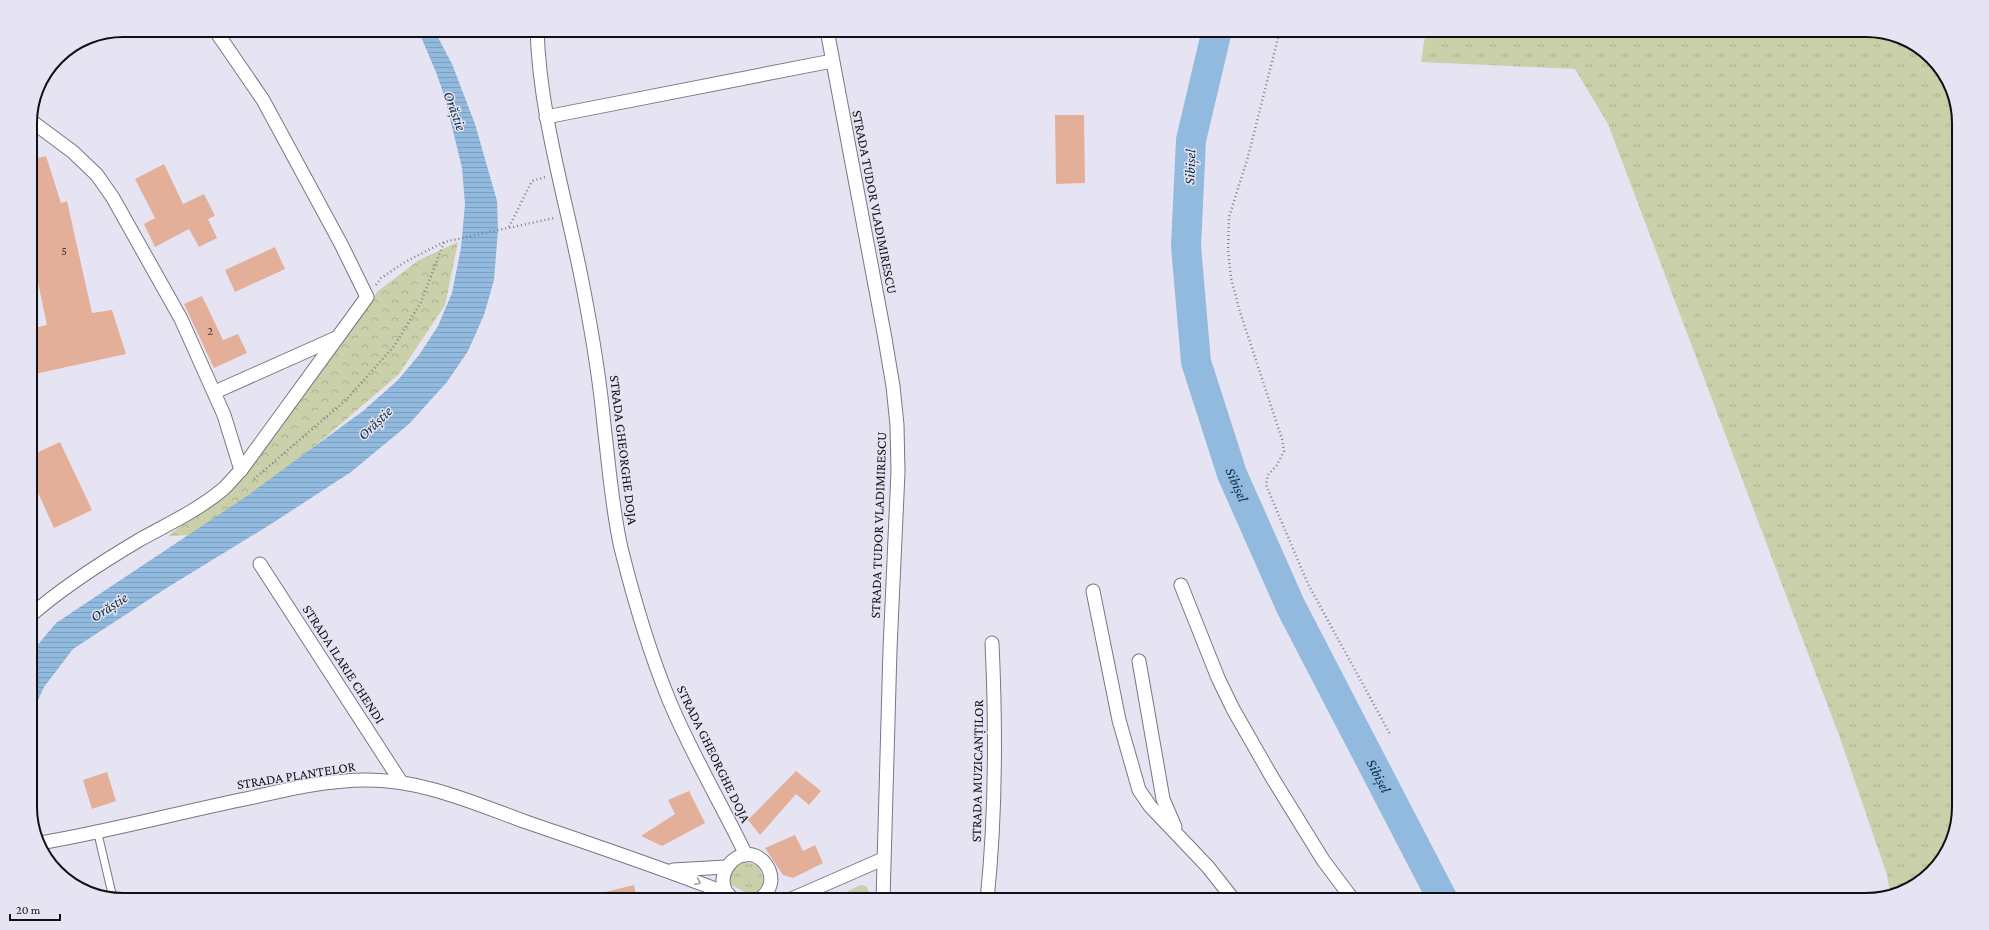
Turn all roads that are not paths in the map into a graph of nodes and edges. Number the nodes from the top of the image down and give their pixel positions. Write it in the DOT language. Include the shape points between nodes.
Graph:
graph roads {
  1 [pos="220,37"];
  2 [pos="538,37"];
  3 [pos="828,37"];
  4 [pos="832,61"];
  5 [pos="546,117"];
  6 [pos="37,125"];
  7 [pos="338,337"];
  8 [pos="215,392"];
  9 [pos="241,470"];
  10 [pos="260,564"];
  11 [pos="1181,585"];
  12 [pos="1093,591"];
  13 [pos="37,610"];
  14 [pos="992,643"];
  15 [pos="1140,661"];
  16 [pos="400,782"];
  17 [pos="98,834"];
  18 [pos="1178,835"];
  19 [pos="45,842"];
  20 [pos="746,855"];
  21 [pos="883,859"];
  22 [pos="726,867"];
  23 [pos="668,870"];
  24 [pos="112,892"];
  25 [pos="723,893"];
  26 [pos="730,893"];
  27 [pos="767,893"];
  28 [pos="805,893"];
  29 [pos="883,893"];
  30 [pos="988,893"];
  31 [pos="1229,893"];
  32 [pos="1348,893"];
  1 -- 7 [label="street" via="263,100 341,244 367,298"];
  2 -- 5 [label="street, STRADA GHEORGHE DOJA"];
  3 -- 4 [label="street, STRADA TUDOR VLADIMIRESCU"];
  4 -- 5 [label="street"];
  4 -- 21 [label="street, STRADA TUDOR VLADIMIRESCU" via="884,333 897,425 898,472"];
  5 -- 20 [label="street, STRADA GHEORGHE DOJA" via="586,297 614,502 630,585 670,702"];
  6 -- 8 [label="street" via="73,152 97,175 113,198 181,319"];
  7 -- 8 [label="street"];
  7 -- 9 [label="street"];
  8 -- 9 [label="street"];
  9 -- 13 [label="street" via="222,489 190,511 99,565"];
  10 -- 16 [label="street, STRADA ILARIE CHENDI"];
  11 -- 32 [label="street" via="1233,709 1323,860"];
  12 -- 18 [label="street" via="1110,682 1133,773 1139,790 1150,806"];
  14 -- 30 [label="street, STRADA MUZICANȚILOR" via="995,719 994,806"];
  15 -- 18 [label="street" via="1163,799"];
  16 -- 17 [label="street, STRADA PLANTELOR" via="366,780 283,790"];
  16 -- 23 [label="street, STRADA PLANTELOR" via="468,800"];
  17 -- 19 [label="street, STRADA PLANTELOR"];
  17 -- 24 [label="lane"];
  18 -- 31 [label="street" via="1208,866"];
  20 -- 22 [label="street" via="738,857"];
  20 -- 27 [label="street" via="760,859 770,871 771,879"];
  21 -- 28 [label="street"];
  21 -- 29 [label="street, STRADA TUDOR VLADIMIRESCU"];
  22 -- 23 [label="street, STRADA PLANTELOR"];
  22 -- 26 [label="street" via="723,881"];
  23 -- 25 [label="street, STRADA PLANTELOR, one-way"];
}
